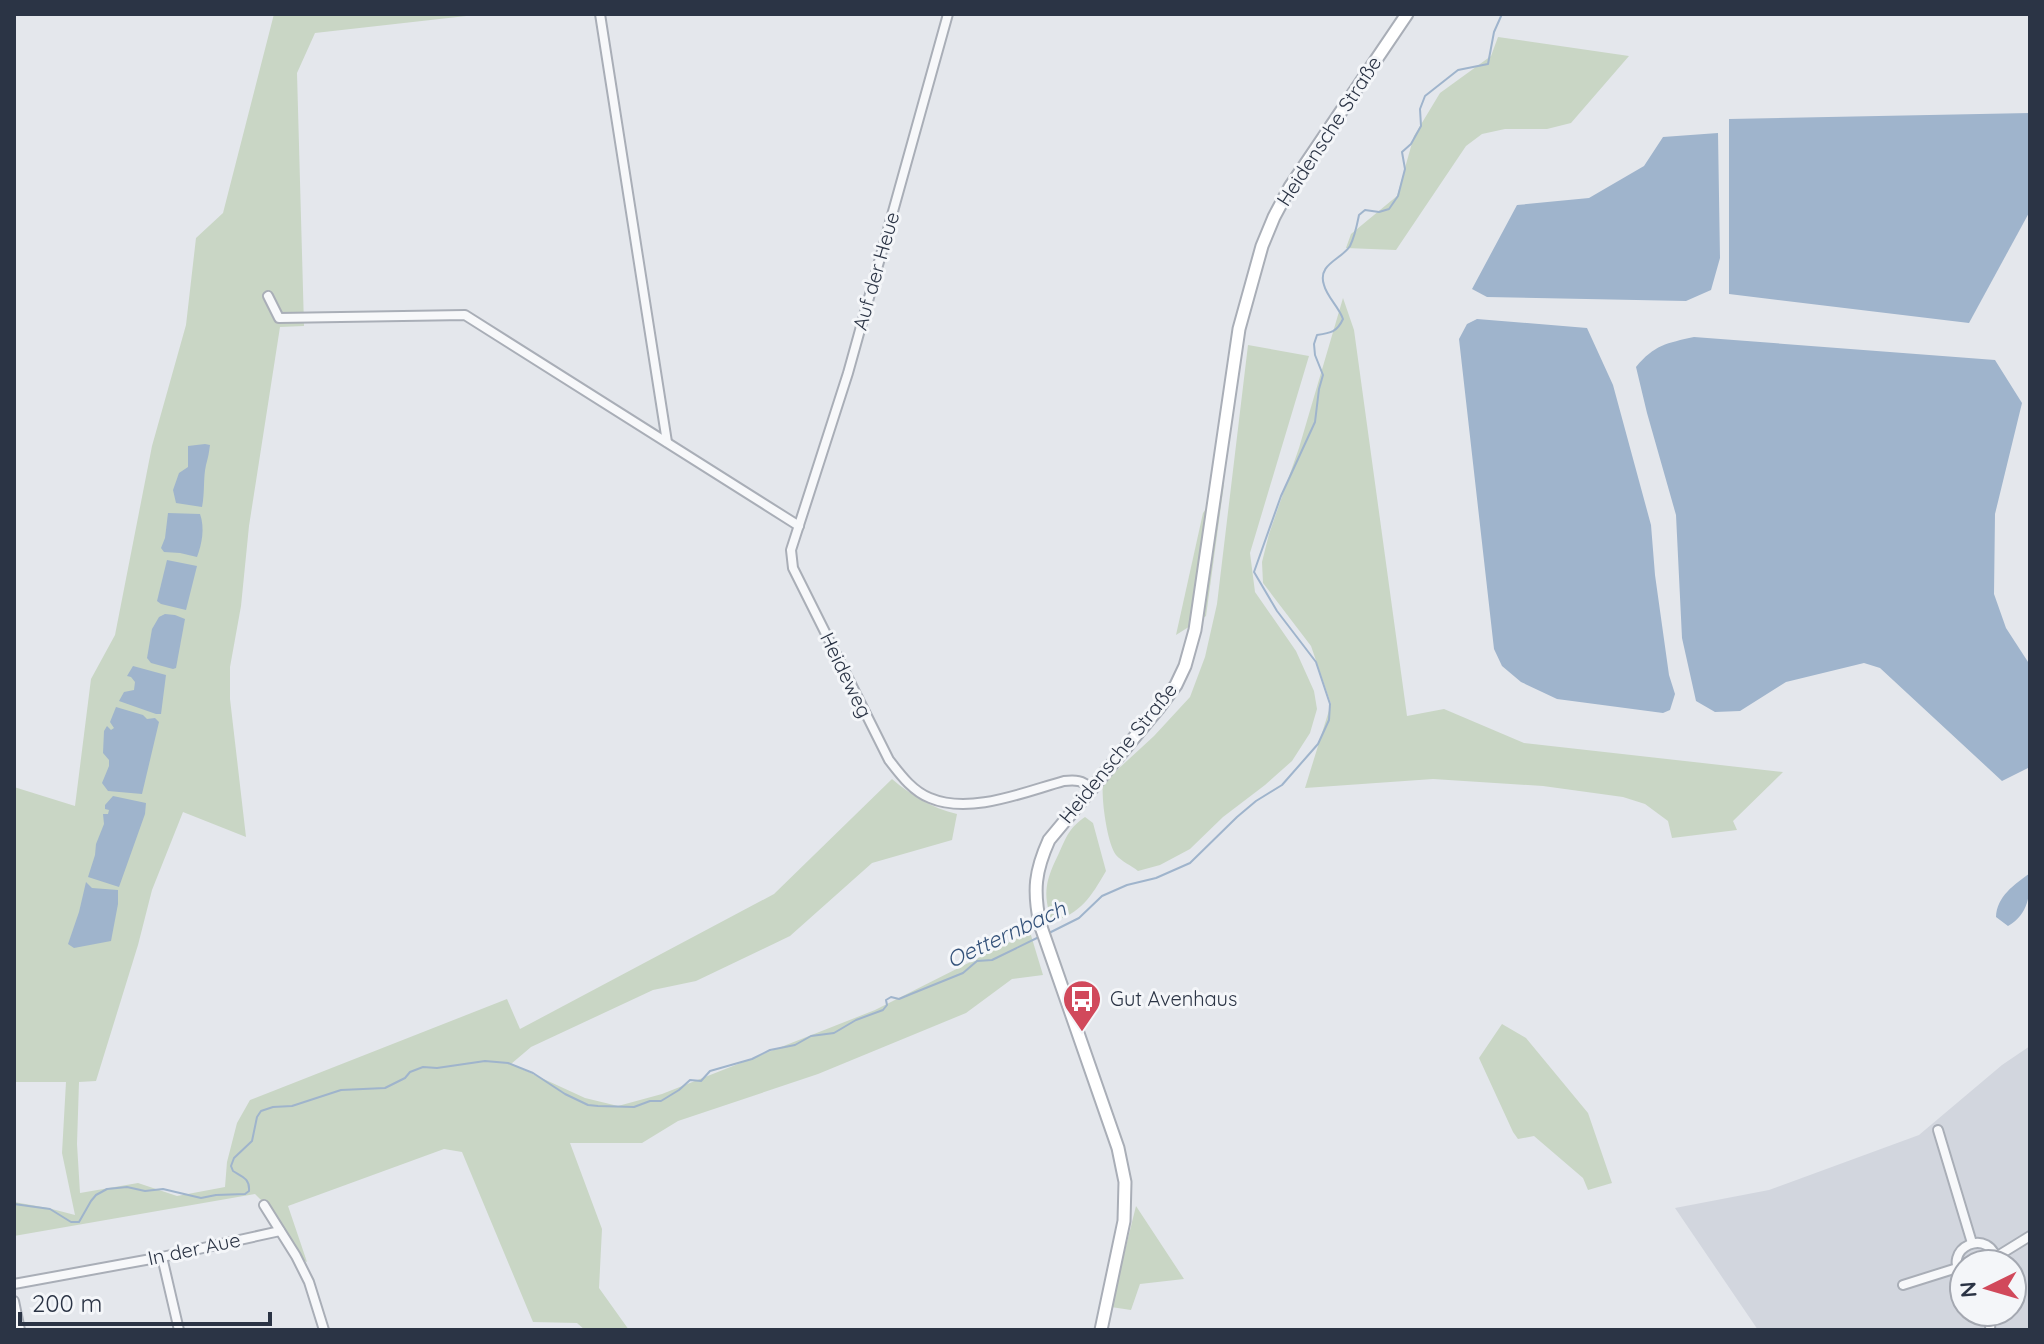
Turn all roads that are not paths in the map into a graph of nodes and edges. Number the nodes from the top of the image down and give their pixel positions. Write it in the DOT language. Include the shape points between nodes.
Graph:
graph roads {
  1 [pos="600,14"];
  2 [pos="948,14"];
  3 [pos="1407,14"];
  4 [pos="268,296"];
  5 [pos="667,442"];
  6 [pos="799,526"];
  7 [pos="1091,788"];
  8 [pos="1938,1130"];
  9 [pos="264,1205"];
  10 [pos="280,1231"];
  11 [pos="1972,1243"];
  12 [pos="1964,1248"];
  13 [pos="1990,1248"];
  14 [pos="162,1257"];
  15 [pos="1948,1271"];
  16 [pos="14,1284"];
  17 [pos="1903,1285"];
  18 [pos="14,1301"];
  19 [pos="20,1330"];
  20 [pos="179,1330"];
  21 [pos="324,1330"];
  22 [pos="1101,1330"];
  1 -- 5 [label="street"];
  2 -- 6 [label="street, Auf der Heue" via="848,373"];
  3 -- 7 [label="main road, Heidensche Straße" via="1290,187 1262,246 1239,329 1192,646 1176,685"];
  4 -- 5 [label="street" via="279,318 465,315"];
  5 -- 6 [label="street"];
  6 -- 7 [label="street, Heideweg" via="791,550 793,568 889,760 906,782 928,798 949,804 984,803 1064,781 1077,780"];
  7 -- 22 [label="main road, Heidensche Straße" via="1049,840 1040,859 1035,899 1123,1167 1124,1221"];
  8 -- 11 [label="street"];
  9 -- 10 [label="street"];
  10 -- 14 [label="street, In der Aue"];
  10 -- 21 [label="street" via="309,1282"];
  11 -- 12 [label="street"];
  11 -- 13 [label="street"];
  14 -- 16 [label="street, In der Aue"];
  14 -- 20 [label="street"];
  15 -- 17 [label="street"];
  18 -- 19 [label="street"];
}
